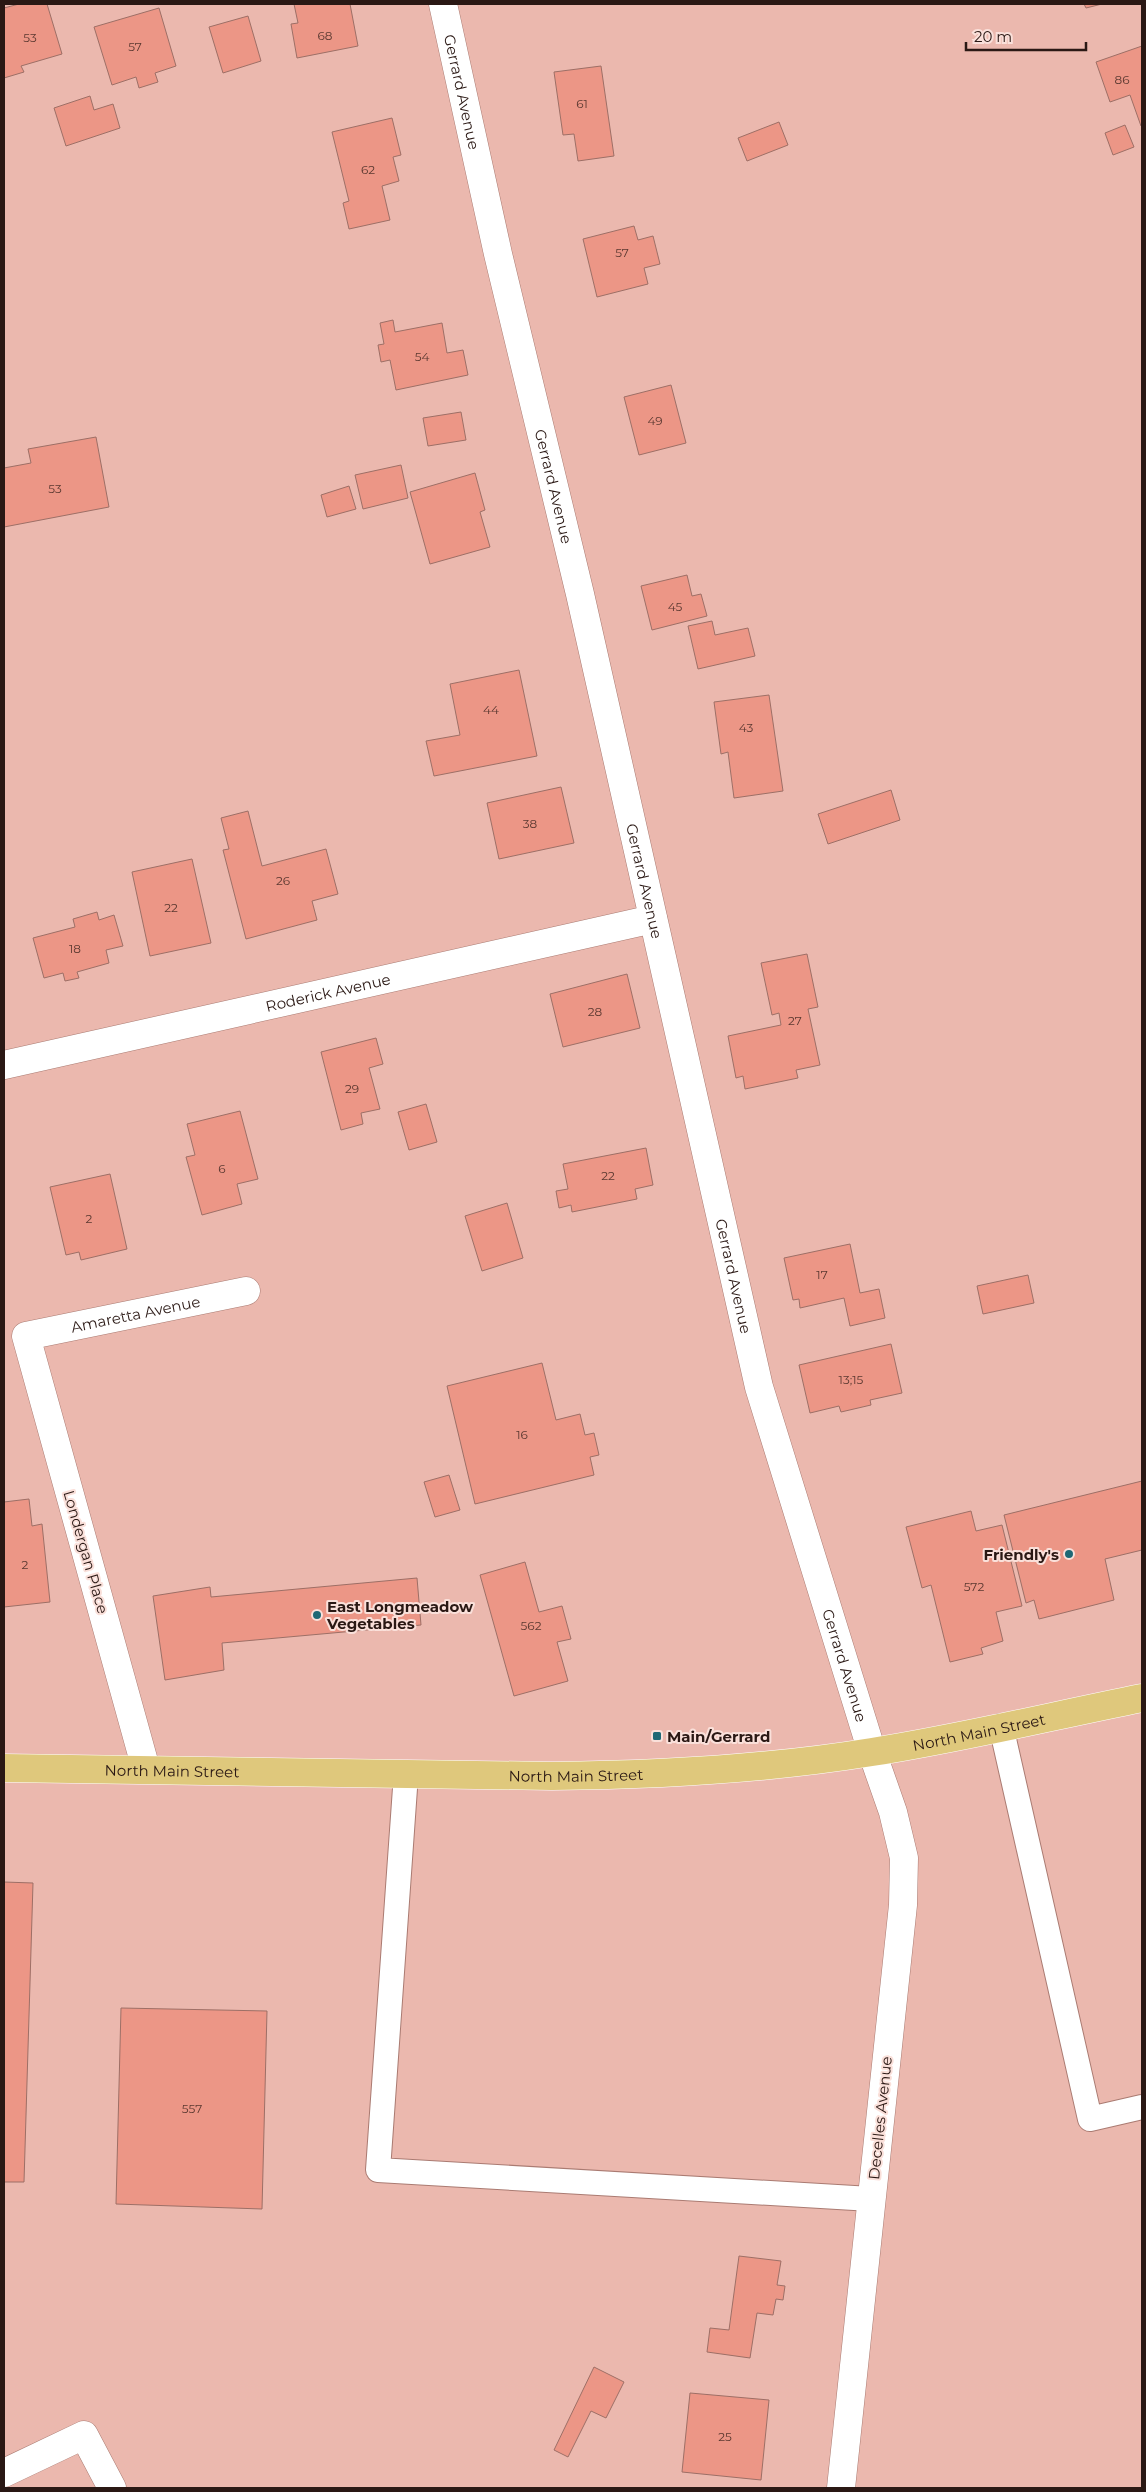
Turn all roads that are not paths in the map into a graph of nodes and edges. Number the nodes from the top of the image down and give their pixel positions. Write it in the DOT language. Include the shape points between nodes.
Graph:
graph roads {
  1 [pos="443,4"];
  2 [pos="653,920"];
  3 [pos="4,1065"];
  4 [pos="246,1291"];
  5 [pos="26,1336"];
  6 [pos="1142,1698"];
  7 [pos="1001,1726"];
  8 [pos="872,1752"];
  9 [pos="4,1768"];
  10 [pos="146,1769"];
  11 [pos="406,1774"];
  12 [pos="1142,2107"];
  13 [pos="871,2198"];
  14 [pos="4,2473"];
  15 [pos="112,2488"];
  16 [pos="841,2488"];
  1 -- 2 [label="street, Gerrard Avenue"];
  2 -- 3 [label="street, Roderick Avenue"];
  2 -- 8 [label="street, Gerrard Avenue" via="759,1387"];
  4 -- 5 [label="street, Amaretta Avenue"];
  5 -- 10 [label="street, Londergan Place"];
  6 -- 7 [label="main road, North Main Street"];
  7 -- 8 [label="main road, North Main Street"];
  7 -- 12 [label="lane" via="1090,2119"];
  8 -- 11 [label="main road, North Main Street" via="634,1774"];
  8 -- 13 [label="street, Decelles Avenue" via="893,1812 904,1858 904,1905"];
  9 -- 10 [label="main road, North Main Street"];
  10 -- 11 [label="main road, North Main Street"];
  11 -- 13 [label="lane" via="378,2170"];
  13 -- 16 [label="street, Decelles Avenue"];
  14 -- 15 [label="street" via="84,2435"];
}
